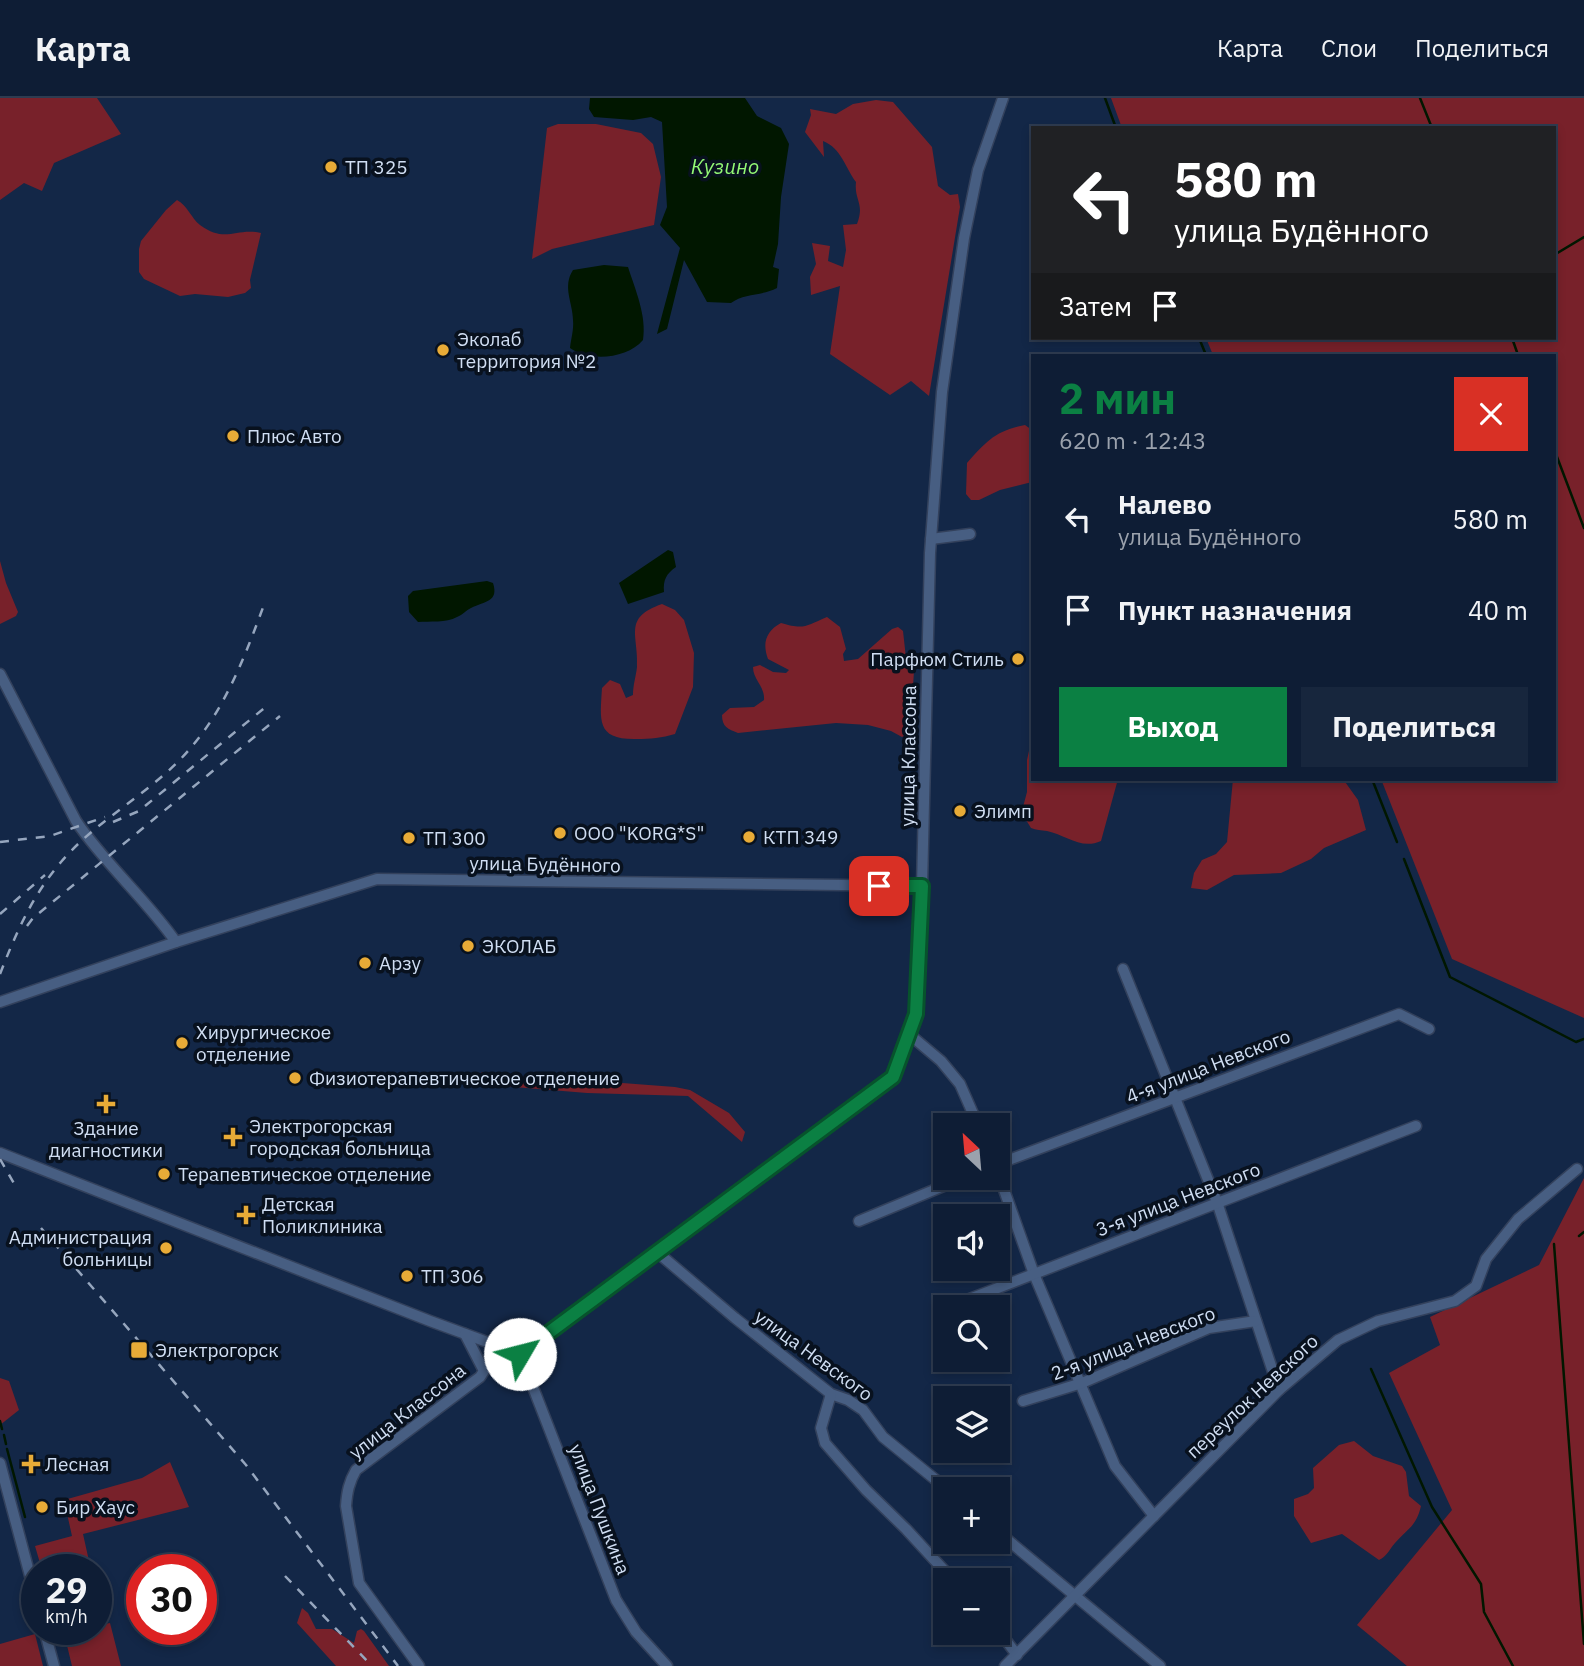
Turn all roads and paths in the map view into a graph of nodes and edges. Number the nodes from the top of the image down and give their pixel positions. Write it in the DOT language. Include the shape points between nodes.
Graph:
graph roads {
  1 [pos="1003,98"];
  2 [pos="970,534"];
  3 [pos="931,539"];
  4 [pos="0,674"];
  5 [pos="922,886"];
  6 [pos="176,942"];
  7 [pos="1123,969"];
  8 [pos="0,1002"];
  9 [pos="1429,1029"];
  10 [pos="909,1034"];
  11 [pos="1175,1098"];
  12 [pos="973,1113"];
  13 [pos="1416,1126"];
  14 [pos="0,1153"];
  15 [pos="1010,1160"];
  16 [pos="1577,1169"];
  17 [pos="934,1190"];
  18 [pos="1004,1190"];
  19 [pos="1217,1202"];
  20 [pos="859,1221"];
  21 [pos="657,1252"];
  22 [pos="1034,1274"];
  23 [pos="980,1295"];
  24 [pos="1256,1321"];
  25 [pos="465,1334"];
  26 [pos="520,1354"];
  27 [pos="1082,1383"];
  28 [pos="1279,1390"];
  29 [pos="831,1394"];
  30 [pos="1023,1401"];
  31 [pos="0,1462"];
  32 [pos="933,1478"];
  33 [pos="1154,1516"];
  34 [pos="1010,1542"];
  35 [pos="24,1554"];
  36 [pos="942,1568"];
  37 [pos="1075,1596"];
  38 [pos="48,1645"];
  39 [pos="1009,1645"];
  40 [pos="1017,1655"];
  41 [pos="54,1666"];
  42 [pos="419,1666"];
  43 [pos="667,1666"];
  44 [pos="1005,1666"];
  45 [pos="1160,1666"];
  1 -- 3 [label="street, улица Классона" via="978,170 964,238 942,392"];
  2 -- 3 [label="street"];
  3 -- 5 [label="street, улица Классона"];
  4 -- 6 [label="street" via="89,841"];
  5 -- 6 [label="street, улица Будённого" via="377,879"];
  5 -- 10 [label="street, улица Классона" via="916,1014"];
  6 -- 8 [label="street, улица Будённого"];
  7 -- 11 [label="street"];
  9 -- 11 [label="street, 4-я улица Невского" via="1399,1014"];
  10 -- 12 [label="street" via="942,1061 960,1084"];
  10 -- 21 [label="street, улица Классона" via="893,1077"];
  11 -- 15 [label="street, 4-я улица Невского"];
  11 -- 19 [label="street"];
  13 -- 19 [label="street, 3-я улица Невского"];
  14 -- 25 [label="street, улица Классона"];
  16 -- 28 [label="street, переулок Невского" via="1518,1219 1486,1259 1476,1286 1455,1301 1378,1321 1338,1340"];
  17 -- 20 [label="street"];
  18 -- 22 [label="street"];
  19 -- 22 [label="street, 3-я улица Невского"];
  19 -- 24 [label="street"];
  21 -- 26 [label="street, улица Классона"];
  21 -- 29 [label="street, улица Невского"];
  22 -- 23 [label="street, 3-я улица Невского"];
  22 -- 27 [label="street"];
  24 -- 27 [label="street, 2-я улица Невского" via="1209,1328"];
  24 -- 28 [label="street"];
  25 -- 26 [label="street, улица Классона"];
  25 -- 42 [label="street, улица Классона" via="484,1371 480,1377 356,1470 346,1494 359,1583"];
  26 -- 43 [label="street, улица Пушкина" via="616,1600 636,1632"];
  27 -- 30 [label="street, 2-я улица Невского"];
  27 -- 33 [label="street" via="1115,1466"];
  28 -- 33 [label="street, переулок Невского"];
  29 -- 32 [label="street, улица Невского" via="863,1410 883,1437"];
  29 -- 36 [label="street" via="821,1428 825,1443"];
  31 -- 35 [label="street"];
  33 -- 37 [label="street, переулок Невского"];
  34 -- 37 [label="street"];
  37 -- 40 [label="street, переулок Невского"];
  37 -- 45 [label="street"];
  38 -- 41 [label="street"];
  39 -- 40 [label="street"];
  40 -- 44 [label="street, переулок Невского"];
}
